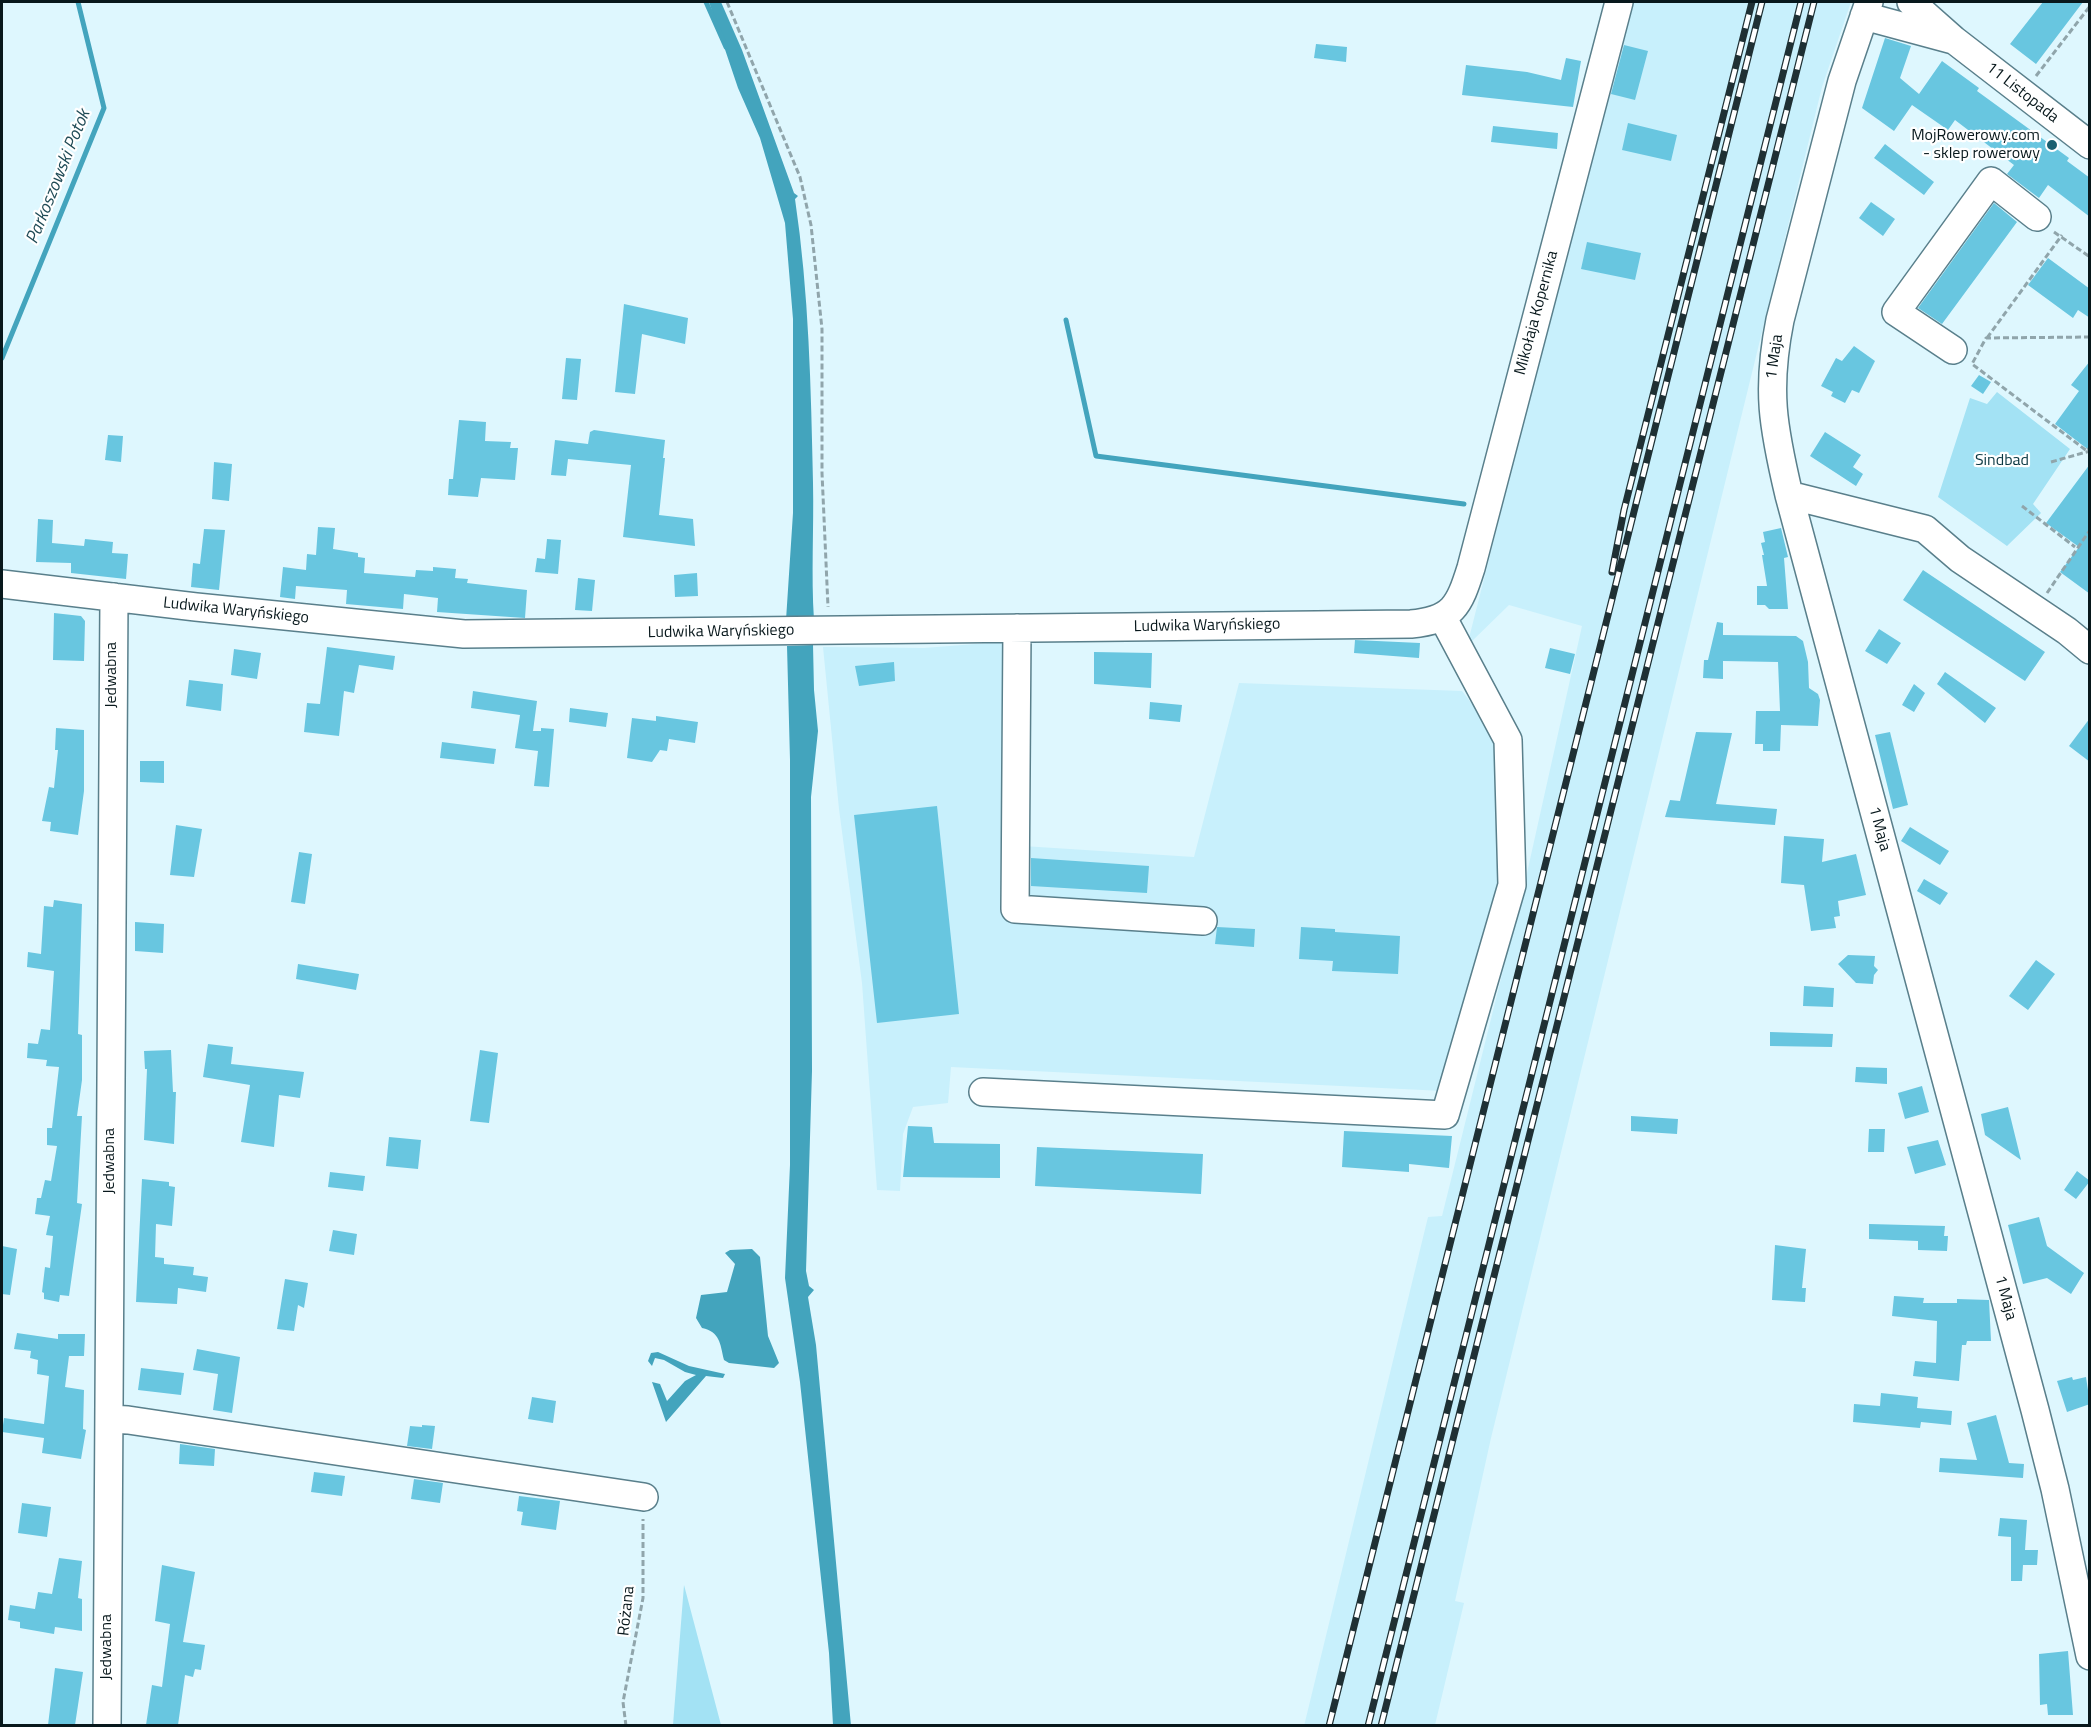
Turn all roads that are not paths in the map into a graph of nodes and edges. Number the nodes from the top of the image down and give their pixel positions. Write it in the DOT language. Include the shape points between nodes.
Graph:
graph roads {
  1 [pos="1618,2"];
  2 [pos="1911,2"];
  3 [pos="1867,9"];
  4 [pos="1954,40"];
  5 [pos="2090,145"];
  6 [pos="2045,224"];
  7 [pos="1953,350"];
  8 [pos="1789,495"];
  9 [pos="2,584"];
  10 [pos="114,597"];
  11 [pos="1443,618"];
  12 [pos="1017,628"];
  13 [pos="2090,650"];
  14 [pos="1203,921"];
  15 [pos="983,1092"];
  16 [pos="109,1419"];
  17 [pos="644,1497"];
  18 [pos="2090,1656"];
  19 [pos="107,1725"];
  1 -- 11 [label="street, Mikołaja Kopernika" via="1471,568 1454,610"];
  2 -- 4 [label="street, 11 Listopada"];
  3 -- 4 [label="street, 11 Listopada"];
  3 -- 8 [label="street, 1 Maja" via="1842,81 1772,360 1772,405"];
  4 -- 5 [label="street, 11 Listopada"];
  6 -- 7 [label="street" via="1991,182 1896,312"];
  8 -- 13 [label="street" via="1925,530"];
  8 -- 18 [label="street, 1 Maja" via="2035,1410"];
  9 -- 10 [label="street, Ludwika Waryńskiego"];
  10 -- 12 [label="street, Ludwika Waryńskiego" via="464,634"];
  10 -- 16 [label="street, Jedwabna"];
  11 -- 12 [label="street, Ludwika Waryńskiego" via="1411,624"];
  11 -- 15 [label="street" via="1508,740 1512,885 1445,1115"];
  12 -- 14 [label="street" via="1015,909"];
  16 -- 17 [label="street"];
  16 -- 19 [label="street, Jedwabna"];
}
